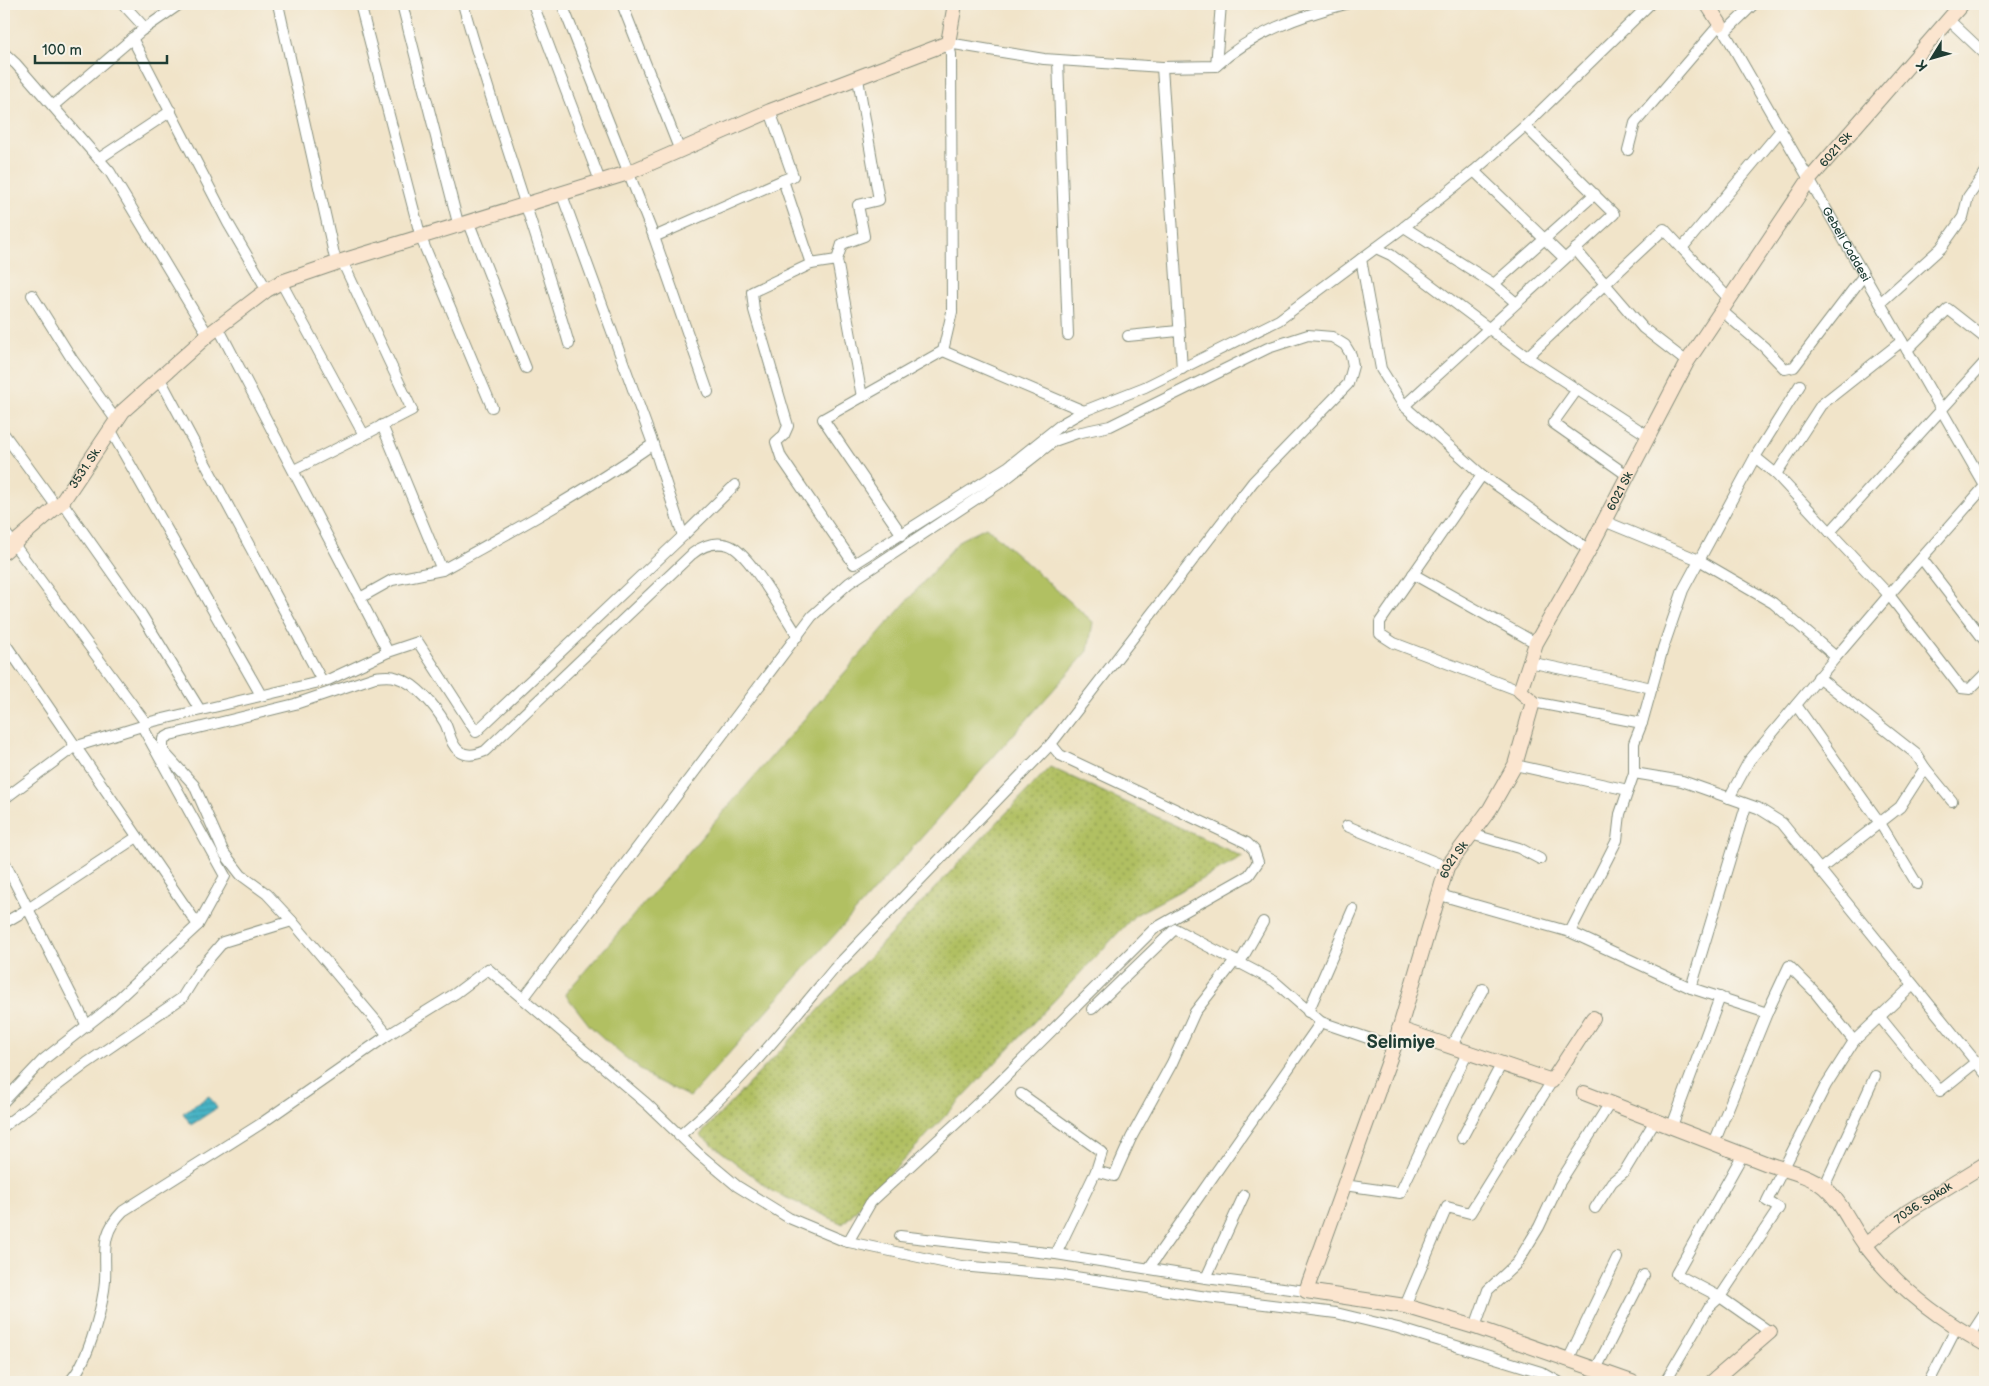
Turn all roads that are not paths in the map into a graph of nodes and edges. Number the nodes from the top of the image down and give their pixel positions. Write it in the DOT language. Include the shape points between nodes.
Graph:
graph roads {
  1 [pos="123,4"];
  2 [pos="180,4"];
  3 [pos="278,4"];
  4 [pos="360,4"];
  5 [pos="402,4"];
  6 [pos="463,4"];
  7 [pos="533,4"];
  8 [pos="562,4"];
  9 [pos="622,4"];
  10 [pos="955,4"];
  11 [pos="1221,4"];
  12 [pos="1346,4"];
  13 [pos="1650,4"];
  14 [pos="1707,4"];
  15 [pos="1754,4"];
  16 [pos="1962,4"];
  17 [pos="1949,20"];
  18 [pos="145,28"];
  19 [pos="1722,28"];
  20 [pos="132,38"];
  21 [pos="948,42"];
  22 [pos="4,53"];
  23 [pos="1985,54"];
  24 [pos="1058,60"];
  25 [pos="1216,66"];
  26 [pos="1162,67"];
  27 [pos="858,79"];
  28 [pos="53,106"];
  29 [pos="171,110"];
  30 [pos="770,111"];
  31 [pos="1525,126"];
  32 [pos="1780,130"];
  33 [pos="1628,150"];
  34 [pos="680,152"];
  35 [pos="100,158"];
  36 [pos="1474,171"];
  37 [pos="628,173"];
  38 [pos="1985,173"];
  39 [pos="783,180"];
  40 [pos="1809,180"];
  41 [pos="600,181"];
  42 [pos="1982,184"];
  43 [pos="561,192"];
  44 [pos="1595,194"];
  45 [pos="526,204"];
  46 [pos="464,225"];
  47 [pos="1404,227"];
  48 [pos="654,237"];
  49 [pos="1545,237"];
  50 [pos="421,238"];
  51 [pos="1683,247"];
  52 [pos="1376,248"];
  53 [pos="1575,249"];
  54 [pos="1564,258"];
  55 [pos="1361,259"];
  56 [pos="837,260"];
  57 [pos="339,262"];
  58 [pos="811,264"];
  59 [pos="1864,275"];
  60 [pos="282,282"];
  61 [pos="1494,284"];
  62 [pos="1606,284"];
  63 [pos="267,290"];
  64 [pos="32,295"];
  65 [pos="1515,302"];
  66 [pos="1880,302"];
  67 [pos="1726,305"];
  68 [pos="1488,329"];
  69 [pos="213,331"];
  70 [pos="1178,331"];
  71 [pos="1068,335"];
  72 [pos="1128,336"];
  73 [pos="1985,338"];
  74 [pos="569,344"];
  75 [pos="1905,345"];
  76 [pos="943,351"];
  77 [pos="1527,357"];
  78 [pos="1687,362"];
  79 [pos="1985,362"];
  80 [pos="526,368"];
  81 [pos="1182,369"];
  82 [pos="159,377"];
  83 [pos="1800,385"];
  84 [pos="1576,391"];
  85 [pos="708,392"];
  86 [pos="862,397"];
  87 [pos="1404,406"];
  88 [pos="492,407"];
  89 [pos="1942,410"];
  90 [pos="1084,411"];
  91 [pos="113,425"];
  92 [pos="382,425"];
  93 [pos="4,434"];
  94 [pos="364,435"];
  95 [pos="1647,435"];
  96 [pos="653,444"];
  97 [pos="1755,457"];
  98 [pos="294,470"];
  99 [pos="1776,474"];
  100 [pos="1482,475"];
  101 [pos="1627,476"];
  102 [pos="734,485"];
  103 [pos="1985,486"];
  104 [pos="60,505"];
  105 [pos="1604,521"];
  106 [pos="4,531"];
  107 [pos="1830,532"];
  108 [pos="902,535"];
  109 [pos="683,536"];
  110 [pos="9,548"];
  111 [pos="1589,550"];
  112 [pos="1922,559"];
  113 [pos="1699,560"];
  114 [pos="442,570"];
  115 [pos="1413,574"];
  116 [pos="1889,596"];
  117 [pos="360,598"];
  118 [pos="798,636"];
  119 [pos="1985,641"];
  120 [pos="4,642"];
  121 [pos="1536,643"];
  122 [pos="388,652"];
  123 [pos="1836,657"];
  124 [pos="1529,662"];
  125 [pos="1985,674"];
  126 [pos="1818,677"];
  127 [pos="322,681"];
  128 [pos="1652,688"];
  129 [pos="1520,691"];
  130 [pos="261,695"];
  131 [pos="1533,702"];
  132 [pos="1796,705"];
  133 [pos="200,710"];
  134 [pos="1642,723"];
  135 [pos="144,724"];
  136 [pos="1052,744"];
  137 [pos="74,747"];
  138 [pos="1515,765"];
  139 [pos="1925,768"];
  140 [pos="1634,773"];
  141 [pos="1628,790"];
  142 [pos="1728,798"];
  143 [pos="4,799"];
  144 [pos="1952,801"];
  145 [pos="1746,806"];
  146 [pos="1880,823"];
  147 [pos="1347,826"];
  148 [pos="1471,834"];
  149 [pos="136,837"];
  150 [pos="1540,859"];
  151 [pos="4,860"];
  152 [pos="1447,866"];
  153 [pos="1819,870"];
  154 [pos="1917,884"];
  155 [pos="1440,895"];
  156 [pos="28,909"];
  157 [pos="1353,909"];
  158 [pos="292,921"];
  159 [pos="1263,922"];
  160 [pos="4,923"];
  161 [pos="198,925"];
  162 [pos="1570,932"];
  163 [pos="1236,962"];
  164 [pos="1912,986"];
  165 [pos="1691,988"];
  166 [pos="1482,989"];
  167 [pos="1720,997"];
  168 [pos="523,999"];
  169 [pos="1092,1010"];
  170 [pos="1308,1012"];
  171 [pos="1767,1013"];
  172 [pos="1879,1016"];
  173 [pos="1593,1018"];
  174 [pos="1321,1022"];
  175 [pos="87,1026"];
  176 [pos="1399,1029"];
  177 [pos="388,1036"];
  178 [pos="1854,1040"];
  179 [pos="1394,1047"];
  180 [pos="1451,1047"];
  181 [pos="1467,1053"];
  182 [pos="1976,1062"];
  183 [pos="1502,1065"];
  184 [pos="1985,1073"];
  185 [pos="1875,1076"];
  186 [pos="1552,1081"];
  187 [pos="1584,1093"];
  188 [pos="1021,1094"];
  189 [pos="4,1101"];
  190 [pos="1610,1103"];
  191 [pos="1656,1119"];
  192 [pos="4,1126"];
  193 [pos="1672,1126"];
  194 [pos="679,1136"];
  195 [pos="1462,1138"];
  196 [pos="1714,1143"];
  197 [pos="1743,1154"];
  198 [pos="1985,1164"];
  199 [pos="1783,1170"];
  200 [pos="1096,1171"];
  201 [pos="1344,1185"];
  202 [pos="1824,1187"];
  203 [pos="1244,1195"];
  204 [pos="1595,1208"];
  205 [pos="900,1236"];
  206 [pos="848,1242"];
  207 [pos="1865,1245"];
  208 [pos="1056,1254"];
  209 [pos="1617,1258"];
  210 [pos="1149,1268"];
  211 [pos="1644,1275"];
  212 [pos="1206,1278"];
  213 [pos="1306,1291"];
  214 [pos="1720,1297"];
  215 [pos="1405,1306"];
  216 [pos="1985,1313"];
  217 [pos="1475,1327"];
  218 [pos="1956,1329"];
  219 [pos="1770,1332"];
  220 [pos="1970,1336"];
  221 [pos="1985,1344"];
  222 [pos="1568,1360"];
  223 [pos="1596,1369"];
  224 [pos="69,1382"];
  225 [pos="1560,1382"];
  226 [pos="1632,1382"];
  227 [pos="1665,1382"];
  228 [pos="1712,1382"];
  229 [pos="1929,1382"];
  1 -- 18 [label="street"];
  2 -- 18 [label="street"];
  3 -- 57 [label="street"];
  4 -- 50 [label="street"];
  5 -- 46 [label="street"];
  6 -- 45 [label="street"];
  7 -- 41 [label="street"];
  8 -- 37 [label="street"];
  9 -- 34 [label="street"];
  10 -- 21 [label="street"];
  11 -- 25 [label="street"];
  12 -- 25 [label="street" via="1282,24 1234,50"];
  13 -- 31 [label="street"];
  14 -- 19 [label="street, Gebeli Caddesi"];
  15 -- 19 [label="street"];
  16 -- 17 [label="street, 6021 Sk"];
  17 -- 23 [label="street"];
  17 -- 40 [label="street, 6021 Sk"];
  18 -- 20 [label="street"];
  19 -- 32 [label="street, Gebeli Caddesi"];
  19 -- 33 [label="street" via="1635,123"];
  20 -- 28 [label="street"];
  20 -- 29 [label="street"];
  21 -- 24 [label="street"];
  21 -- 27 [label="street, 3531. Sk."];
  21 -- 76 [label="street" via="952,54 952,312"];
  22 -- 28 [label="street"];
  24 -- 26 [label="street"];
  24 -- 71 [label="street"];
  25 -- 26 [label="street"];
  26 -- 70 [label="street"];
  27 -- 30 [label="street, 3531. Sk."];
  27 -- 56 [label="street" via="880,200 858,205 864,236 842,244"];
  28 -- 35 [label="street"];
  29 -- 35 [label="street"];
  29 -- 63 [label="street" via="228,223"];
  30 -- 34 [label="street, 3531. Sk."];
  30 -- 39 [label="street" via="793,176"];
  31 -- 36 [label="street"];
  31 -- 44 [label="street"];
  32 -- 40 [label="street, Gebeli Caddesi"];
  32 -- 51 [label="street"];
  34 -- 37 [label="street, 3531. Sk."];
  35 -- 69 [label="street"];
  36 -- 47 [label="street"];
  36 -- 49 [label="street"];
  37 -- 41 [label="street, 3531. Sk."];
  37 -- 48 [label="street"];
  38 -- 42 [label="street"];
  39 -- 48 [label="street"];
  39 -- 58 [label="street"];
  40 -- 59 [label="street, Gebeli Caddesi"];
  40 -- 67 [label="street, 6021 Sk"];
  41 -- 43 [label="street, 3531. Sk."];
  42 -- 66 [label="street" via="1968,197 1963,217 1941,248"];
  43 -- 45 [label="street, 3531. Sk."];
  43 -- 96 [label="street"];
  44 -- 49 [label="street"];
  44 -- 53 [label="street" via="1614,214"];
  45 -- 46 [label="street, 3531. Sk."];
  45 -- 74 [label="street"];
  46 -- 50 [label="street, 3531. Sk."];
  46 -- 80 [label="street"];
  47 -- 52 [label="street"];
  47 -- 61 [label="street"];
  48 -- 85 [label="street"];
  49 -- 54 [label="street"];
  49 -- 61 [label="street"];
  50 -- 57 [label="street, 3531. Sk."];
  50 -- 88 [label="street"];
  51 -- 62 [label="street" via="1664,229"];
  51 -- 67 [label="street"];
  52 -- 55 [label="street"];
  52 -- 68 [label="street"];
  53 -- 54 [label="street"];
  53 -- 62 [label="street"];
  54 -- 65 [label="street"];
  55 -- 81 [label="street" via="1279,320"];
  55 -- 87 [label="street" via="1381,369"];
  56 -- 58 [label="street"];
  56 -- 86 [label="street"];
  57 -- 60 [label="street, 3531. Sk."];
  57 -- 92 [label="street" via="412,410"];
  58 -- 108 [label="street" via="752,292 754,310 788,426 776,442 781,456 854,564"];
  59 -- 66 [label="street, Gebeli Caddesi"];
  59 -- 67 [label="street" via="1794,367 1785,369"];
  60 -- 63 [label="street, 3531. Sk."];
  60 -- 94 [label="street"];
  61 -- 65 [label="street"];
  62 -- 77 [label="street"];
  62 -- 78 [label="street" via="1643,328"];
  63 -- 69 [label="street, 3531. Sk."];
  64 -- 91 [label="street"];
  65 -- 68 [label="street"];
  66 -- 75 [label="street, Gebeli Caddesi"];
  67 -- 78 [label="street, 6021 Sk"];
  68 -- 77 [label="street"];
  68 -- 87 [label="street"];
  69 -- 82 [label="street, 3531. Sk."];
  69 -- 98 [label="street"];
  70 -- 72 [label="street"];
  70 -- 81 [label="street"];
  73 -- 75 [label="street" via="1948,309"];
  75 -- 89 [label="street, Gebeli Caddesi"];
  75 -- 99 [label="street" via="1821,405"];
  76 -- 86 [label="street"];
  76 -- 90 [label="street"];
  77 -- 84 [label="street"];
  78 -- 95 [label="street, 6021 Sk"];
  79 -- 89 [label="street"];
  81 -- 90 [label="street"];
  82 -- 91 [label="street, 3531. Sk."];
  82 -- 127 [label="street"];
  83 -- 97 [label="street"];
  84 -- 95 [label="street"];
  84 -- 101 [label="street" via="1553,423"];
  86 -- 108 [label="street" via="823,419"];
  87 -- 100 [label="street"];
  89 -- 103 [label="street, Gebeli Caddesi"];
  89 -- 107 [label="street"];
  90 -- 108 [label="street" via="1052,430 1009,466"];
  91 -- 104 [label="street, 3531. Sk."];
  91 -- 130 [label="street"];
  92 -- 94 [label="street"];
  92 -- 114 [label="street"];
  93 -- 104 [label="street"];
  94 -- 98 [label="street"];
  95 -- 101 [label="street, 6021 Sk"];
  96 -- 109 [label="street"];
  96 -- 114 [label="street" via="527,523"];
  97 -- 99 [label="street"];
  97 -- 113 [label="street"];
  98 -- 117 [label="street"];
  99 -- 107 [label="street"];
  100 -- 111 [label="street"];
  100 -- 115 [label="street"];
  101 -- 105 [label="street, 6021 Sk"];
  102 -- 109 [label="street"];
  103 -- 112 [label="street"];
  104 -- 110 [label="street, 3531. Sk."];
  104 -- 133 [label="street" via="126,591"];
  105 -- 111 [label="street, 6021 Sk"];
  105 -- 113 [label="street"];
  106 -- 110 [label="street"];
  107 -- 116 [label="street"];
  109 -- 122 [label="street" via="476,732 418,642"];
  110 -- 135 [label="street"];
  111 -- 121 [label="street, 6021 Sk"];
  112 -- 116 [label="street"];
  112 -- 119 [label="street"];
  113 -- 123 [label="street" via="1774,603"];
  113 -- 128 [label="street" via="1683,590"];
  114 -- 117 [label="street" via="392,580"];
  115 -- 121 [label="street"];
  115 -- 129 [label="street" via="1380,622 1380,634 1394,643"];
  116 -- 123 [label="street"];
  116 -- 125 [label="street" via="1961,688 1970,689"];
  117 -- 122 [label="street"];
  118 -- 136 [label="street" via="820,608 849,583 1003,481 1054,441 1110,426 1268,348 1308,335 1338,340 1351,355 1353,366 1348,384 1253,482"];
  118 -- 158 [label="street" via="739,551 729,545 713,544 692,554 492,744 476,754 469,755 454,746 445,724 422,694 399,678 388,676 375,677 295,704 170,734 163,739 163,751 194,785 224,853 241,875 267,894"];
  118 -- 168 [label="street"];
  120 -- 137 [label="street"];
  121 -- 124 [label="street, 6021 Sk"];
  122 -- 127 [label="street"];
  123 -- 126 [label="street"];
  124 -- 128 [label="street"];
  124 -- 129 [label="street, 6021 Sk"];
  126 -- 132 [label="street"];
  126 -- 139 [label="street" via="1916,754"];
  127 -- 130 [label="street"];
  128 -- 134 [label="street"];
  129 -- 131 [label="street"];
  130 -- 133 [label="street"];
  131 -- 134 [label="street"];
  131 -- 138 [label="street, 6021 Sk"];
  132 -- 142 [label="street" via="1749,761"];
  132 -- 146 [label="street"];
  133 -- 135 [label="street"];
  134 -- 140 [label="street" via="1634,742"];
  135 -- 137 [label="street"];
  135 -- 161 [label="street" via="224,876"];
  136 -- 194 [label="street" via="834,969 744,1075"];
  136 -- 206 [label="street" via="1060,755 1247,843 1254,850 1258,862 1249,874 1154,929 990,1092 871,1202"];
  137 -- 143 [label="street"];
  137 -- 149 [label="street"];
  138 -- 141 [label="street"];
  138 -- 148 [label="street, 6021 Sk" via="1490,809"];
  139 -- 144 [label="street"];
  139 -- 146 [label="street" via="1900,807"];
  140 -- 141 [label="street"];
  140 -- 142 [label="street" via="1682,781"];
  141 -- 162 [label="street" via="1620,814 1617,840"];
  142 -- 145 [label="street"];
  145 -- 153 [label="street" via="1758,808 1782,823"];
  145 -- 165 [label="street"];
  146 -- 153 [label="street"];
  146 -- 154 [label="street"];
  147 -- 152 [label="street"];
  148 -- 150 [label="street" via="1519,848"];
  148 -- 152 [label="street, 6021 Sk"];
  149 -- 156 [label="street"];
  149 -- 161 [label="street"];
  151 -- 156 [label="street"];
  152 -- 155 [label="street, 6021 Sk"];
  153 -- 164 [label="street"];
  155 -- 162 [label="street"];
  155 -- 176 [label="street, 6021 Sk"];
  156 -- 160 [label="street"];
  156 -- 175 [label="street"];
  157 -- 170 [label="street"];
  158 -- 177 [label="street"];
  158 -- 192 [label="street" via="223,942 200,969 182,998 87,1063"];
  159 -- 163 [label="street"];
  161 -- 175 [label="street"];
  162 -- 165 [label="street"];
  163 -- 169 [label="street" via="1176,929"];
  163 -- 170 [label="street" via="1274,981"];
  163 -- 200 [label="street" via="1195,1012 1114,1176"];
  164 -- 172 [label="street"];
  164 -- 182 [label="street"];
  165 -- 167 [label="street"];
  166 -- 180 [label="street"];
  167 -- 171 [label="street"];
  167 -- 193 [label="street"];
  168 -- 177 [label="street" via="488,969"];
  168 -- 194 [label="street" via="647,1104"];
  170 -- 174 [label="street"];
  171 -- 178 [label="street" via="1789,966"];
  171 -- 196 [label="street"];
  172 -- 178 [label="street"];
  172 -- 182 [label="street" via="1940,1091"];
  173 -- 186 [label="street"];
  174 -- 179 [label="street"];
  174 -- 210 [label="street"];
  175 -- 189 [label="street" via="43,1060"];
  176 -- 179 [label="street, 6021 Sk"];
  176 -- 180 [label="street"];
  177 -- 224 [label="street" via="259,1125 122,1210 108,1229 104,1290 80,1365"];
  178 -- 199 [label="street" via="1826,1085"];
  179 -- 201 [label="street, 6021 Sk"];
  180 -- 181 [label="street"];
  181 -- 183 [label="street"];
  181 -- 201 [label="street" via="1400,1193"];
  182 -- 184 [label="street"];
  183 -- 186 [label="street"];
  183 -- 195 [label="street"];
  185 -- 202 [label="street"];
  186 -- 215 [label="street" via="1470,1213 1447,1207"];
  187 -- 190 [label="street"];
  188 -- 200 [label="street" via="1102,1152"];
  190 -- 191 [label="street"];
  190 -- 217 [label="street" via="1560,1182 1539,1227 1517,1263 1488,1290"];
  191 -- 193 [label="street"];
  191 -- 204 [label="street" via="1624,1172 1612,1182"];
  193 -- 196 [label="street"];
  194 -- 206 [label="street" via="750,1196 789,1218"];
  196 -- 197 [label="street"];
  197 -- 199 [label="street"];
  197 -- 214 [label="street" via="1676,1274"];
  198 -- 207 [label="street, 7036. Sokak" via="1907,1212"];
  199 -- 202 [label="street" via="1807,1177"];
  199 -- 214 [label="street" via="1767,1201 1779,1208"];
  200 -- 208 [label="street"];
  201 -- 213 [label="street, 6021 Sk"];
  202 -- 207 [label="street" via="1838,1202"];
  203 -- 212 [label="street"];
  205 -- 208 [label="street"];
  206 -- 225 [label="street" via="962,1266 1062,1275 1336,1313 1398,1328 1541,1372"];
  207 -- 218 [label="street" via="1892,1276"];
  208 -- 210 [label="street"];
  209 -- 222 [label="street"];
  210 -- 212 [label="street"];
  211 -- 223 [label="street"];
  212 -- 213 [label="street"];
  213 -- 215 [label="street"];
  214 -- 219 [label="street"];
  214 -- 227 [label="street" via="1709,1307"];
  215 -- 217 [label="street"];
  216 -- 220 [label="street"];
  217 -- 222 [label="street"];
  218 -- 220 [label="street"];
  218 -- 229 [label="street"];
  219 -- 228 [label="street"];
  220 -- 221 [label="street"];
  222 -- 223 [label="street"];
  223 -- 226 [label="street"];
}
